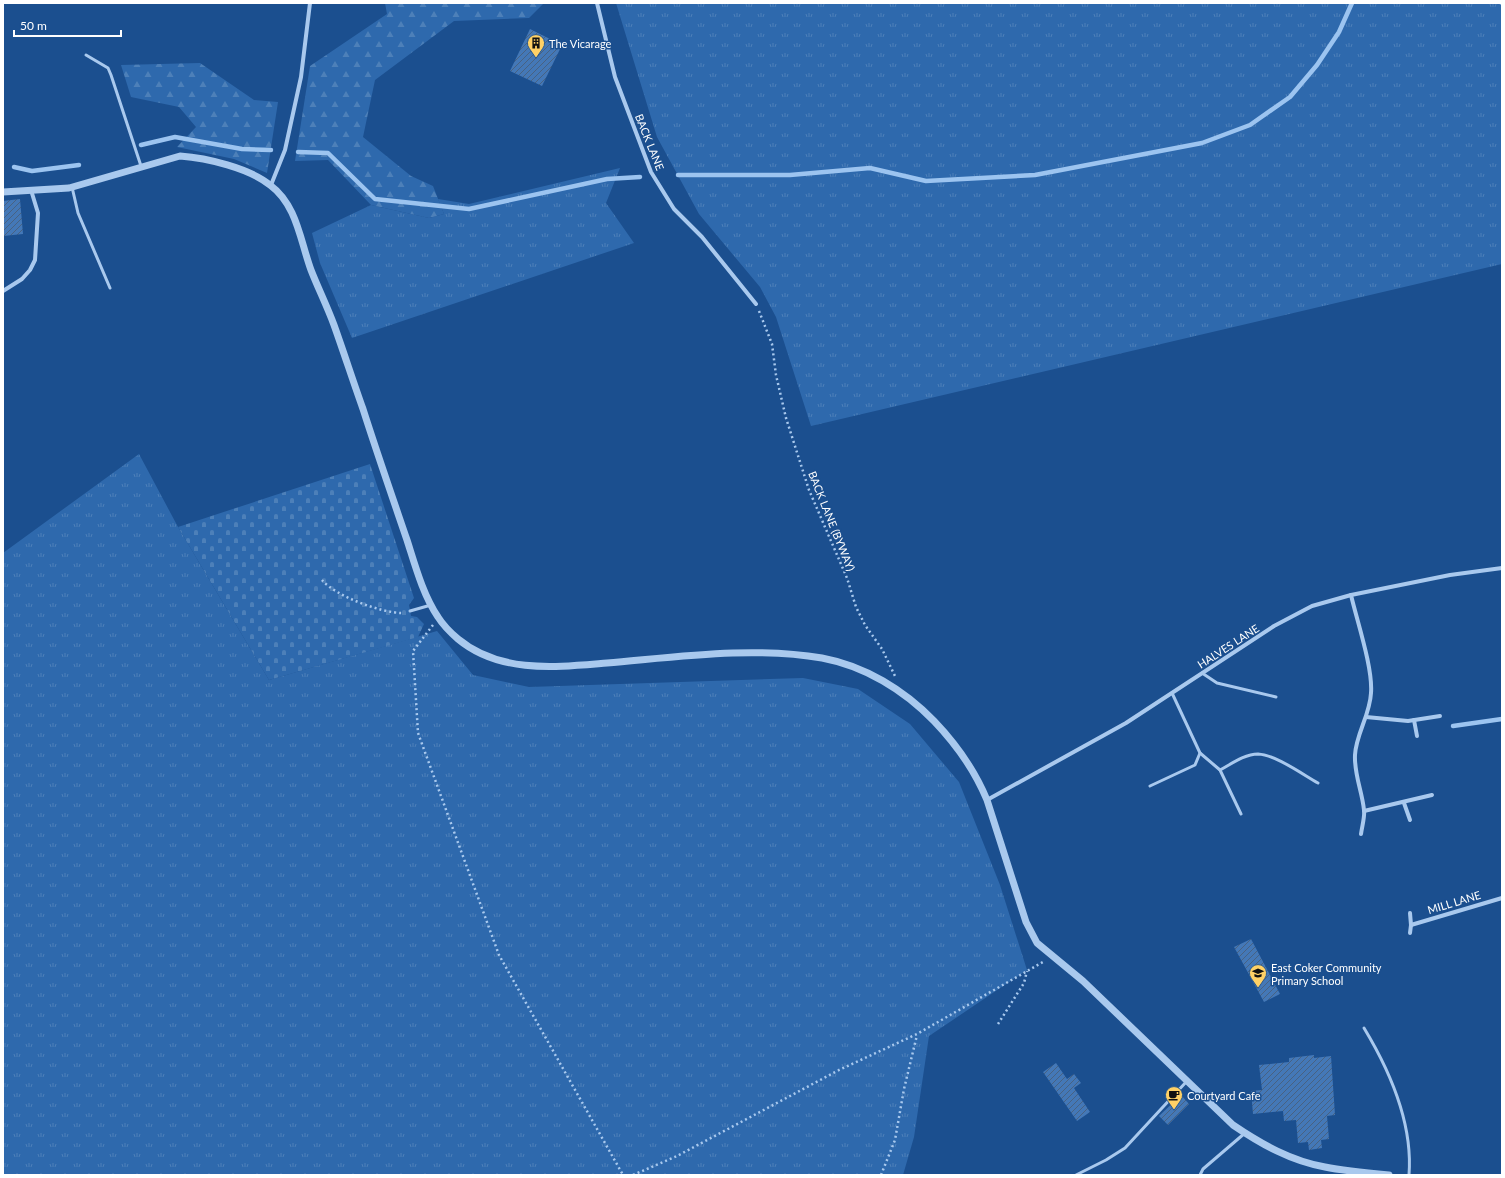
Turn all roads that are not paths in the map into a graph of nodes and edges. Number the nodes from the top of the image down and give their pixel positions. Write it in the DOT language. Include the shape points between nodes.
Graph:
graph roads {
  1 [pos="310,3"];
  2 [pos="597,3"];
  3 [pos="86,55"];
  4 [pos="141,166"];
  5 [pos="271,185"];
  6 [pos="72,187"];
  7 [pos="32,190"];
  8 [pos="3,192"];
  9 [pos="110,288"];
  10 [pos="3,292"];
  11 [pos="756,304"];
  12 [pos="1502,568"];
  13 [pos="1351,595"];
  14 [pos="431,605"];
  15 [pos="410,611"];
  16 [pos="1202,673"];
  17 [pos="1172,693"];
  18 [pos="1276,696"];
  19 [pos="1440,716"];
  20 [pos="1366,717"];
  21 [pos="1414,720"];
  22 [pos="1417,736"];
  23 [pos="1200,753"];
  24 [pos="1220,770"];
  25 [pos="1318,783"];
  26 [pos="1150,786"];
  27 [pos="1432,796"];
  28 [pos="988,800"];
  29 [pos="1404,803"];
  30 [pos="1364,811"];
  31 [pos="1241,814"];
  32 [pos="1410,820"];
  33 [pos="1361,834"];
  34 [pos="1502,898"];
  35 [pos="1410,913"];
  36 [pos="1411,925"];
  37 [pos="1410,933"];
  38 [pos="1364,1028"];
  39 [pos="1187,1081"];
  40 [pos="1245,1133"];
  41 [pos="1357,1173"];
  42 [pos="1076,1175"];
  43 [pos="1200,1175"];
  44 [pos="1388,1175"];
  45 [pos="1409,1175"];
  1 -- 5 [label="street" via="301,77 285,150"];
  2 -- 11 [label="street, BACK LANE" via="616,76 651,172 674,209 702,237"];
  3 -- 4 [label="lane" via="108,68"];
  4 -- 5 [label="street" via="180,156 195,157 246,172"];
  4 -- 6 [label="street"];
  5 -- 14 [label="street" via="293,213 310,268 333,323"];
  6 -- 7 [label="street"];
  6 -- 9 [label="lane" via="78,213"];
  7 -- 8 [label="street"];
  7 -- 10 [label="street" via="38,213 35,260 22,279"];
  12 -- 13 [label="street, HALVES LANE" via="1450,575"];
  13 -- 16 [label="street, HALVES LANE" via="1312,606 1280,623"];
  13 -- 20 [label="street" via="1372,693"];
  14 -- 15 [label="lane"];
  14 -- 28 [label="street" via="439,619 458,639 474,650 504,662 523,665 546,667 688,656 755,654 823,659 847,666 874,676 899,690 924,711 946,733 981,784"];
  16 -- 17 [label="street, HALVES LANE"];
  16 -- 18 [label="lane" via="1217,683"];
  17 -- 23 [label="lane"];
  17 -- 28 [label="street, HALVES LANE" via="1126,723"];
  19 -- 21 [label="street"];
  20 -- 21 [label="street"];
  20 -- 30 [label="street" via="1357,739 1355,755"];
  21 -- 22 [label="street"];
  23 -- 24 [label="lane"];
  23 -- 26 [label="lane" via="1195,765"];
  24 -- 25 [label="lane" via="1243,758 1258,754 1276,760"];
  24 -- 31 [label="lane"];
  27 -- 29 [label="street"];
  28 -- 39 [label="street" via="1026,922 1037,943 1083,981"];
  29 -- 30 [label="street"];
  29 -- 32 [label="street"];
  30 -- 33 [label="street"];
  34 -- 36 [label="street, MILL LANE"];
  35 -- 36 [label="street"];
  36 -- 37 [label="street"];
  38 -- 45 [label="lane" via="1379,1053 1400,1103 1410,1158"];
  39 -- 40 [label="street" via="1233,1125"];
  39 -- 42 [label="lane" via="1126,1148"];
  40 -- 41 [label="street" via="1297,1160"];
  40 -- 43 [label="lane" via="1203,1169"];
  41 -- 44 [label="street"];
}
